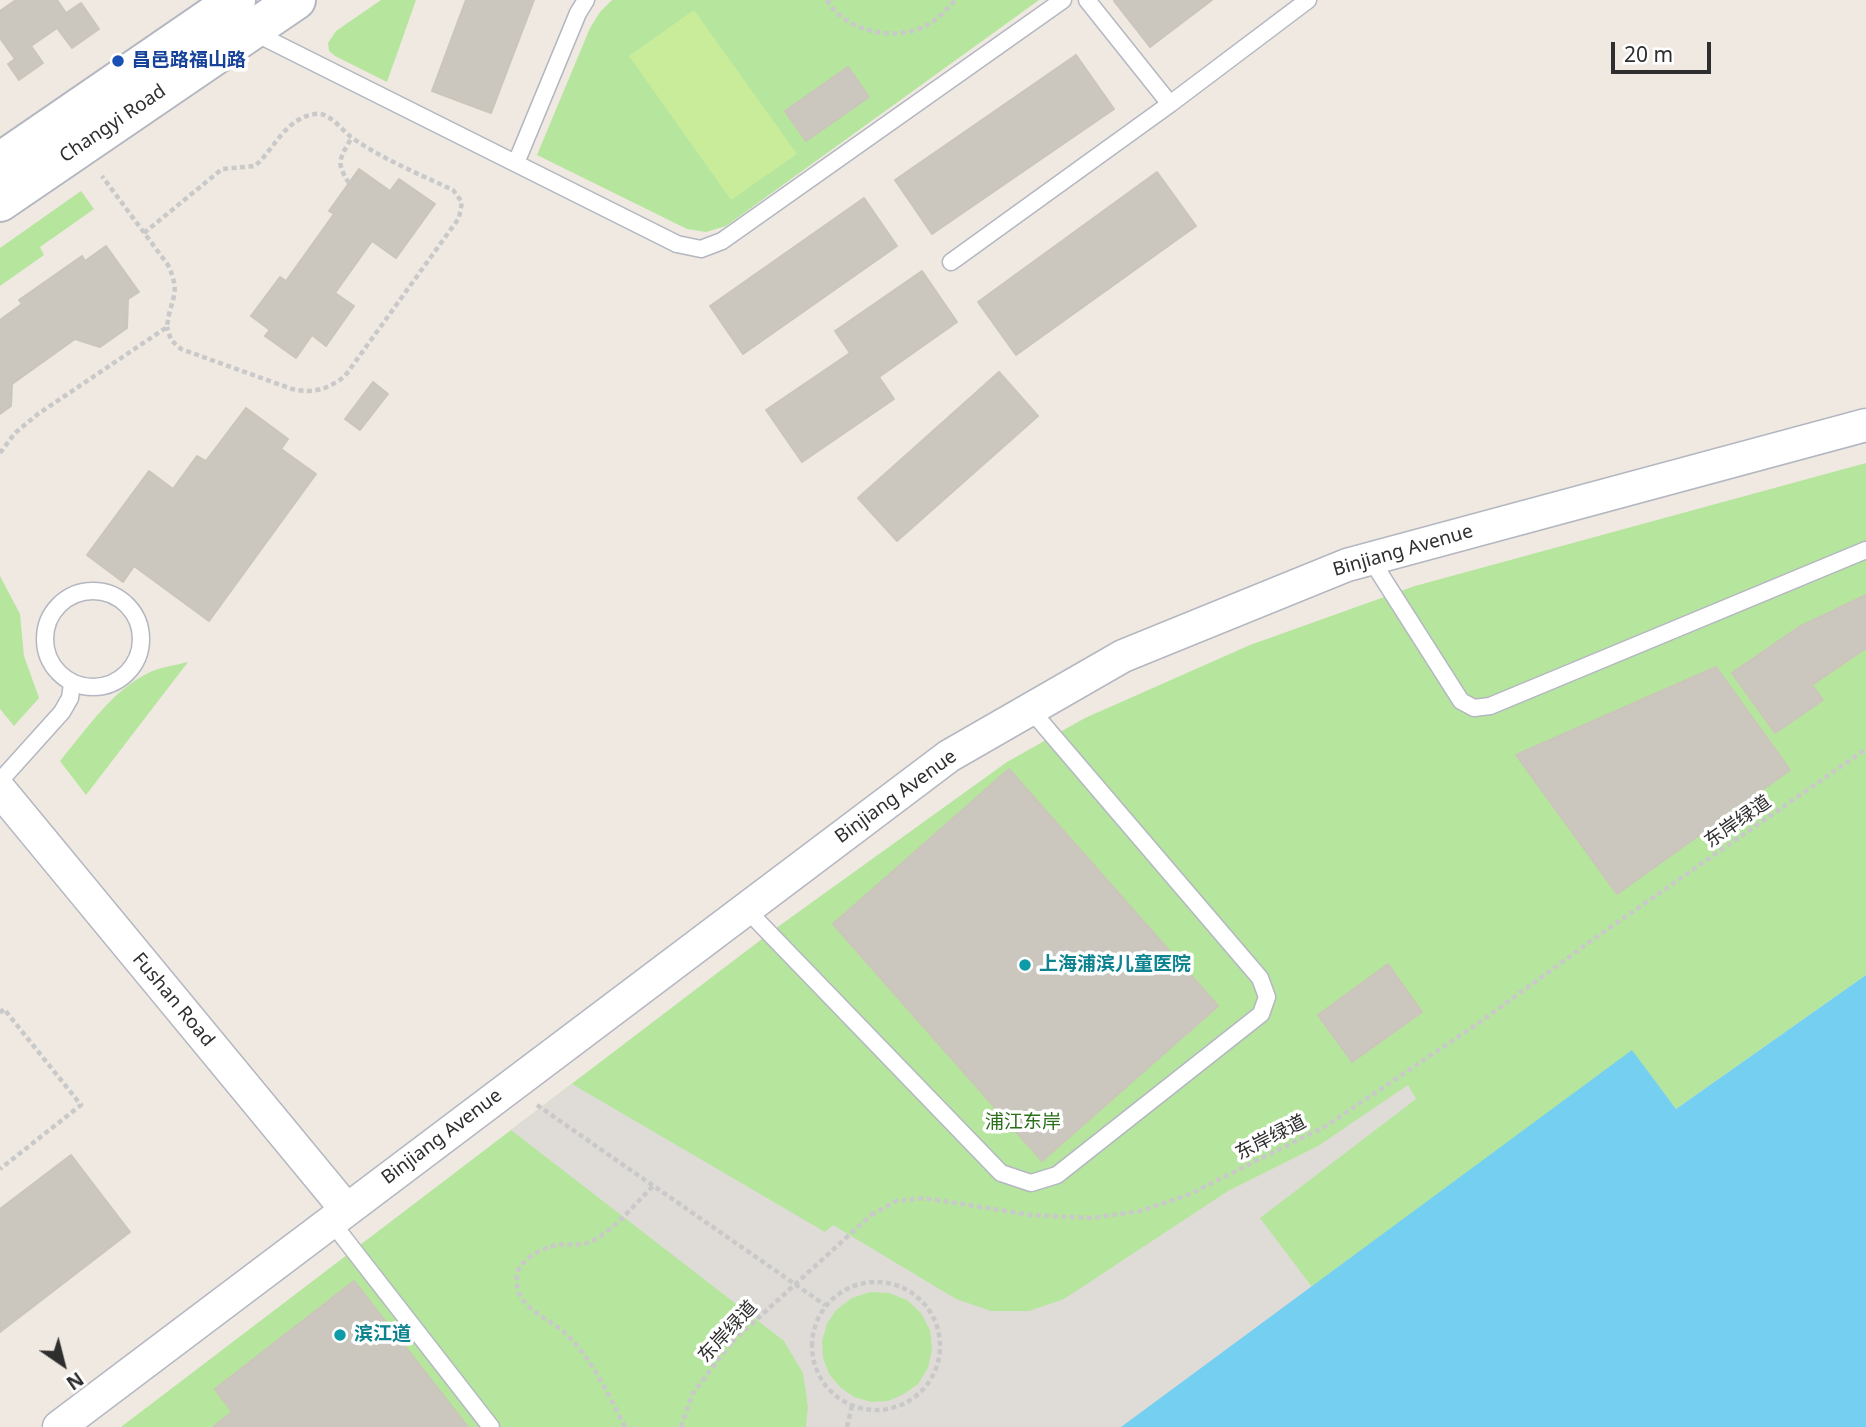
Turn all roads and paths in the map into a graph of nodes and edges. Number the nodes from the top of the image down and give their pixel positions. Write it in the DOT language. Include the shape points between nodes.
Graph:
graph roads {
  1 [pos="296,0"];
  2 [pos="586,0"];
  3 [pos="827,0"];
  4 [pos="955,0"];
  5 [pos="1063,0"];
  6 [pos="1087,0"];
  7 [pos="1308,0"];
  8 [pos="243,15"];
  9 [pos="1170,104"];
  10 [pos="352,137"];
  11 [pos="80,147"];
  12 [pos="0,162"];
  13 [pos="516,163"];
  14 [pos="349,183"];
  15 [pos="0,202"];
  16 [pos="144,233"];
  17 [pos="951,262"];
  18 [pos="167,327"];
  19 [pos="1866,425"];
  20 [pos="0,453"];
  21 [pos="1866,550"];
  22 [pos="1370,558"];
  23 [pos="72,684"];
  24 [pos="1030,709"];
  25 [pos="1866,749"];
  26 [pos="0,780"];
  27 [pos="0,790"];
  28 [pos="746,909"];
  29 [pos="0,1013"];
  30 [pos="511,1086"];
  31 [pos="0,1170"];
  32 [pos="653,1186"];
  33 [pos="338,1215"];
  34 [pos="825,1305"];
  35 [pos="852,1406"];
  36 [pos="59,1427"];
  37 [pos="491,1427"];
  38 [pos="625,1427"];
  39 [pos="681,1427"];
  40 [pos="847,1427"];
  1 -- 8 [label="main road, Changyi Road"];
  2 -- 13 [label="lane"];
  3 -- 4 [label="path" via="848,22 871,32 896,34 921,28 943,15"];
  5 -- 13 [label="lane" via="722,241 701,249 677,244"];
  6 -- 9 [label="lane"];
  7 -- 9 [label="lane"];
  8 -- 11 [label="main road, Changyi Road"];
  8 -- 12 [label="main road, Changyi Road"];
  8 -- 13 [label="lane"];
  9 -- 17 [label="lane"];
  10 -- 14 [label="path" via="339,162"];
  10 -- 16 [label="path" via="321,114 300,119 255,166 222,169"];
  10 -- 18 [label="path" via="453,191 463,202 459,218 345,376 319,391 292,389 181,349 171,340"];
  11 -- 15 [label="main road, Changyi Road"];
  11 -- 16 [label="path"];
  16 -- 18 [label="path" via="175,280 176,297"];
  18 -- 20 [label="path" via="38,414"];
  19 -- 22 [label="street, Binjiang Avenue"];
  21 -- 22 [label="lane" via="1490,706 1474,708 1461,701"];
  22 -- 24 [label="street, Binjiang Avenue" via="1123,656"];
  23 -- 23 [label="lane" via="103,687 118,681 138,657 142,641 132,610 105,592 89,591 65,600 44,631 49,662"];
  23 -- 26 [label="lane" via="62,712"];
  24 -- 28 [label="street, Binjiang Avenue" via="948,756"];
  24 -- 28 [label="lane" via="1261,978 1267,997 1261,1014 1057,1175 1031,1183 1001,1173"];
  25 -- 39 [label="path, 东岸绿道, bridge" via="1326,1126 1188,1195 1092,1218 1031,1215 924,1198 896,1201 871,1215 732,1342 693,1393"];
  27 -- 33 [label="street, Fushan Road"];
  28 -- 30 [label="street, Binjiang Avenue"];
  29 -- 31 [label="path" via="5,1009 81,1105"];
  30 -- 32 [label="path"];
  30 -- 33 [label="street, Binjiang Avenue"];
  32 -- 34 [label="path"];
  32 -- 38 [label="path" via="609,1231 591,1243 542,1251 524,1262 516,1280 529,1307 553,1322 588,1360"];
  33 -- 36 [label="street, Binjiang Avenue"];
  33 -- 37 [label="lane"];
  34 -- 35 [label="path" via="815,1322 813,1362 820,1381"];
  34 -- 35 [label="path" via="843,1290 864,1282 887,1282 908,1289 937,1323 941,1345 937,1368 926,1387 892,1409 871,1411"];
  35 -- 40 [label="path"];
}
